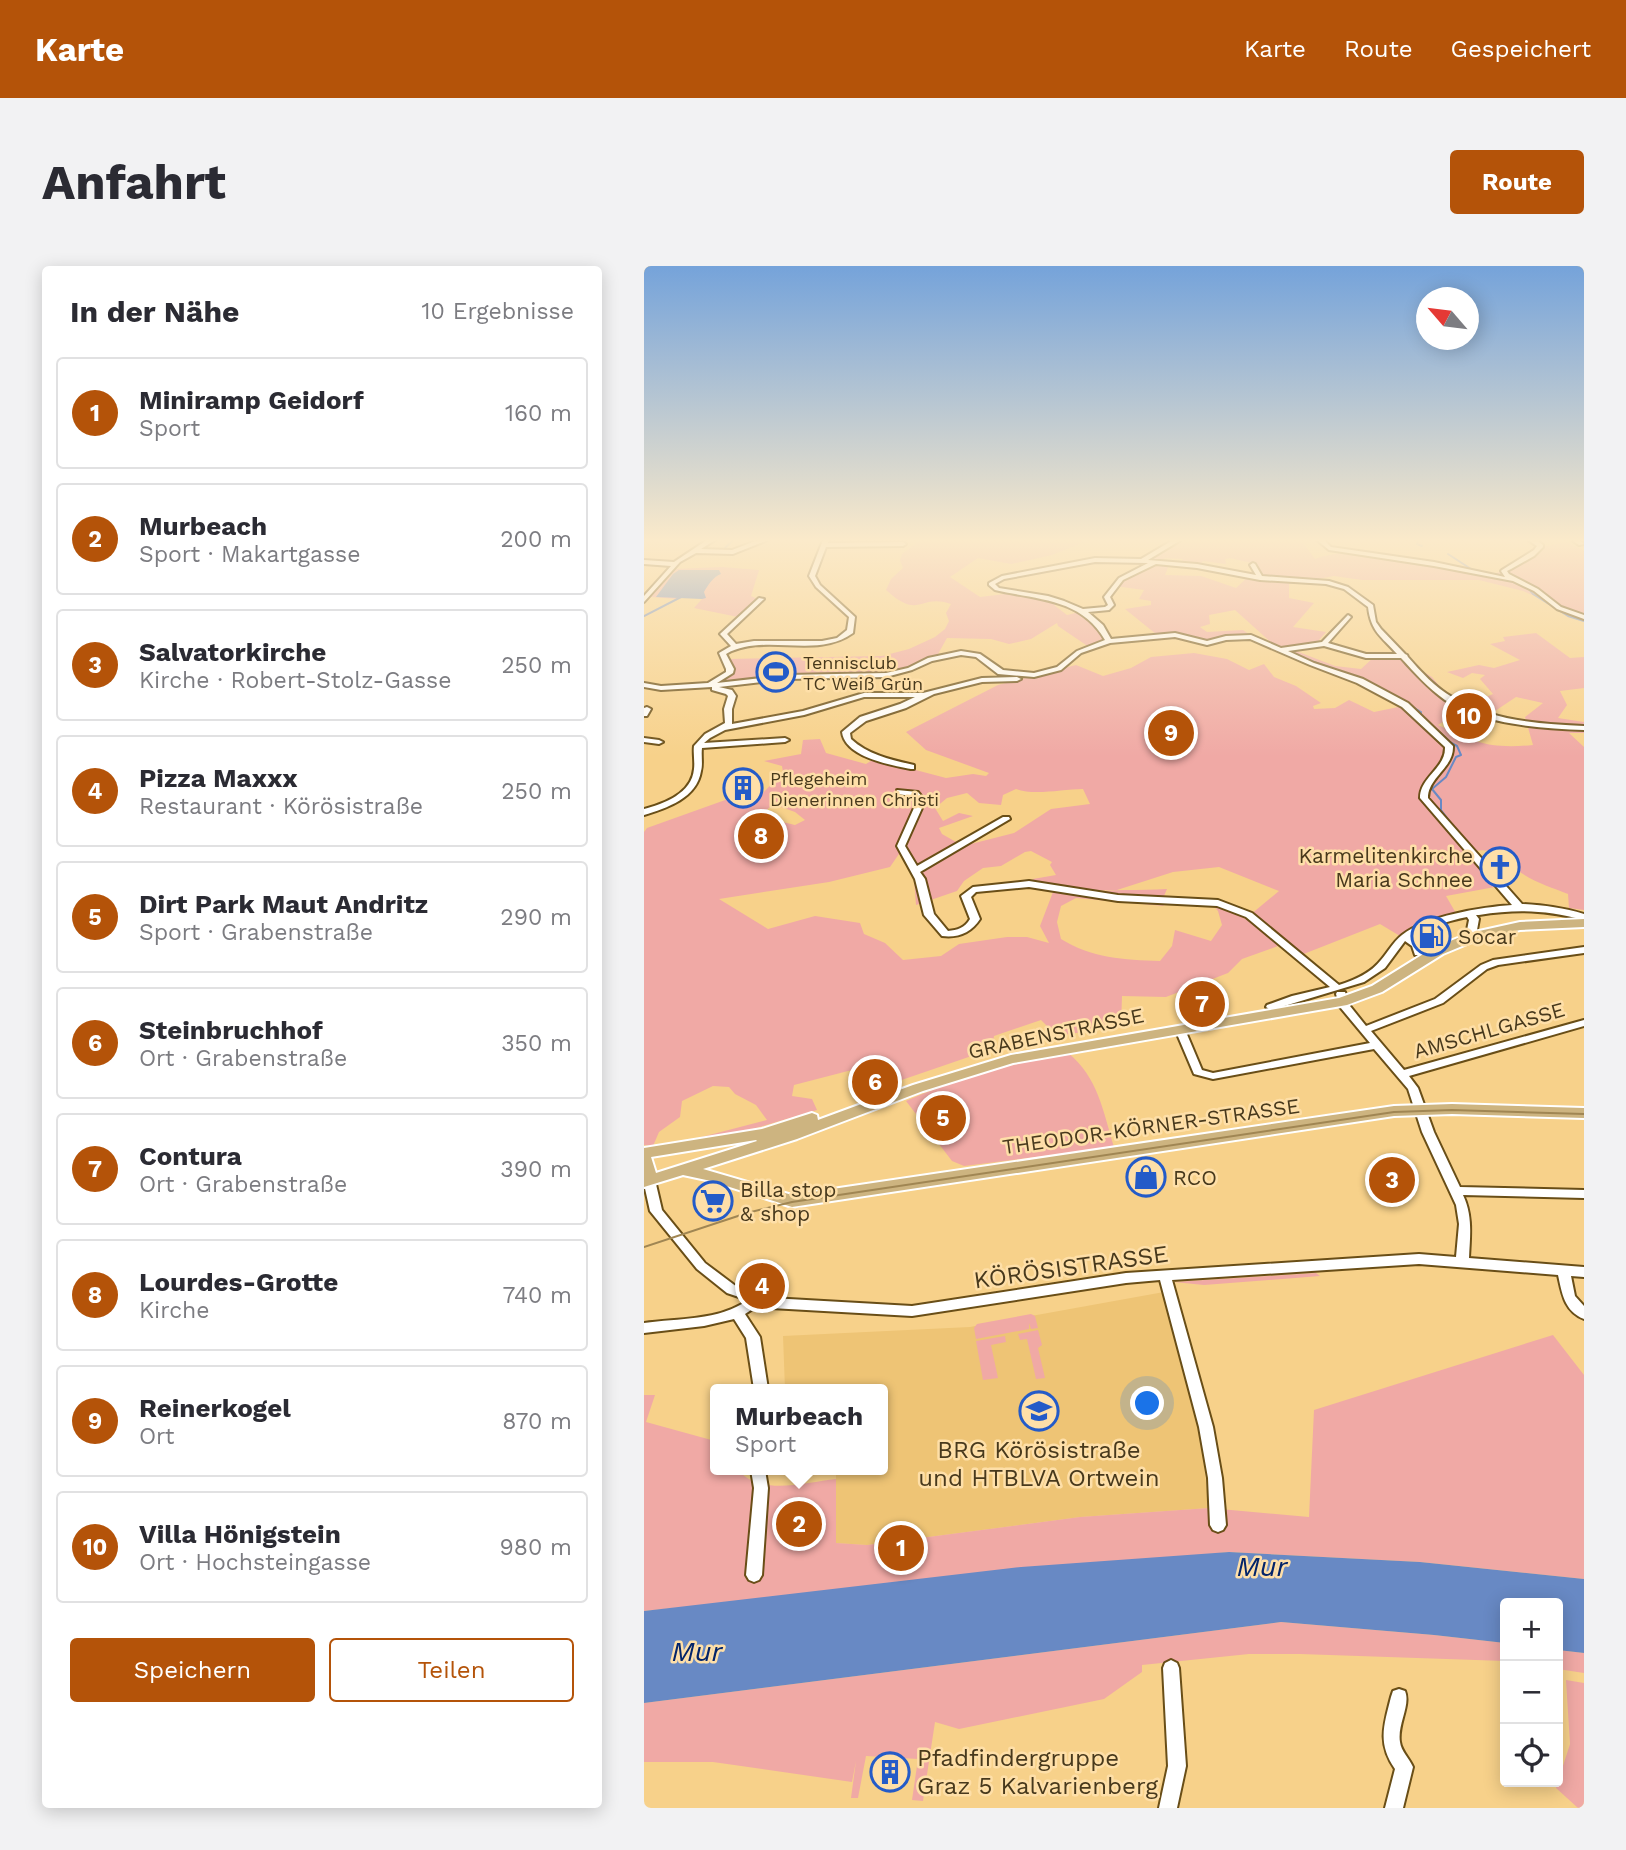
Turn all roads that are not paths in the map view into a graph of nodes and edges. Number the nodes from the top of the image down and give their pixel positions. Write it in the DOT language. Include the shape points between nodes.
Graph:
graph roads {
  1 [pos="747,612"];
  2 [pos="846,612"];
  3 [pos="1087,612"];
  4 [pos="1372,612"];
  5 [pos="1348,617"];
  6 [pos="1109,641"];
  7 [pos="1324,644"];
  8 [pos="734,645"];
  9 [pos="1278,650"];
  10 [pos="1405,656"];
  11 [pos="1034,675"];
  12 [pos="644,685"];
  13 [pos="709,685"];
  14 [pos="923,695"];
  15 [pos="725,728"];
  16 [pos="1584,728"];
  17 [pos="644,740"];
  18 [pos="785,740"];
  19 [pos="659,742"];
  20 [pos="698,746"];
  21 [pos="911,767"];
  22 [pos="900,792"];
  23 [pos="644,801"];
  24 [pos="648,811"];
  25 [pos="1006,818"];
  26 [pos="916,870"];
  27 [pos="1519,907"];
  28 [pos="1584,917"];
  29 [pos="1584,923"];
  30 [pos="1472,927"];
  31 [pos="1405,937"];
  32 [pos="1584,950"];
  33 [pos="1418,953"];
  34 [pos="1340,995"];
  35 [pos="1584,1023"];
  36 [pos="1364,1030"];
  37 [pos="1182,1034"];
  38 [pos="1377,1045"];
  39 [pos="1404,1074"];
  40 [pos="1420,1109"];
  41 [pos="1584,1113"];
  42 [pos="733,1154"];
  43 [pos="646,1170"];
  44 [pos="683,1170"];
  45 [pos="722,1180"];
  46 [pos="1457,1191"];
  47 [pos="1584,1194"];
  48 [pos="1462,1261"];
  49 [pos="1564,1270"];
  50 [pos="1584,1272"];
  51 [pos="1165,1276"];
  52 [pos="745,1308"];
  53 [pos="1584,1314"];
  54 [pos="644,1328"];
  55 [pos="760,1384"];
  56 [pos="759,1475"];
  57 [pos="1218,1525"];
  58 [pos="754,1575"];
  59 [pos="1171,1668"];
  60 [pos="1399,1697"];
  61 [pos="1168,1808"];
  62 [pos="1394,1808"];
  1 -- 8 [label="street" via="723,635"];
  2 -- 8 [label="street" via="852,625 842,638 824,644 757,641"];
  3 -- 6 [label="street"];
  4 -- 10 [label="street" via="1374,625"];
  5 -- 7 [label="street"];
  6 -- 9 [label="street" via="1175,635 1208,643 1251,637"];
  6 -- 11 [label="street" via="1079,652 1059,669"];
  7 -- 9 [label="street"];
  7 -- 10 [label="street" via="1366,656"];
  8 -- 13 [label="street" via="722,653 729,673"];
  9 -- 27 [label="street" via="1360,681 1405,705 1449,746 1449,755 1424,788 1424,798"];
  10 -- 16 [label="street" via="1436,690 1466,707 1515,720"];
  11 -- 13 [label="street" via="1001,672 978,656 961,653 886,675 787,677"];
  11 -- 14 [label="street" via="982,680"];
  12 -- 13 [label="street"];
  13 -- 15 [label="street" via="732,696"];
  14 -- 15 [label="street" via="864,695 804,713"];
  14 -- 21 [label="street" via="855,723 845,736 857,748"];
  15 -- 20 [label="street"];
  17 -- 19 [label="street"];
  18 -- 20 [label="street"];
  20 -- 24 [label="street" via="694,783 672,803"];
  22 -- 26 [label="street" via="915,794 920,800 901,844"];
  23 -- 24 [label="street"];
  25 -- 26 [label="street"];
  26 -- 34 [label="street" via="929,915 944,934 974,923 968,893 1021,884 1118,898 1209,902 1249,915"];
  27 -- 28 [label="street, GRABENSTRASSE"];
  27 -- 30 [label="street, GRABENSTRASSE"];
  28 -- 30 [label="main road, GRABENSTRASSE"];
  29 -- 30 [label="main road, GRABENSTRASSE"];
  30 -- 31 [label="street, GRABENSTRASSE" via="1422,928"];
  30 -- 33 [label="main road, GRABENSTRASSE"];
  30 -- 34 [label="main road, GRABENSTRASSE" via="1377,989"];
  31 -- 33 [label="street" via="1417,945"];
  31 -- 34 [label="street, GRABENSTRASSE" via="1374,974"];
  32 -- 36 [label="street" via="1496,962 1439,1001"];
  33 -- 34 [label="main road, GRABENSTRASSE"];
  34 -- 36 [label="street"];
  34 -- 42 [label="main road, GRABENSTRASSE" via="1011,1059"];
  34 -- 43 [label="main road, GRABENSTRASSE" via="969,1062"];
  35 -- 39 [label="street, AMSCHLGASSE"];
  36 -- 38 [label="street"];
  37 -- 38 [label="street" via="1198,1072 1213,1076"];
  38 -- 39 [label="street"];
  39 -- 40 [label="street"];
  40 -- 41 [label="main road, THEODOR-KÖRNER-STRASSE"];
  40 -- 45 [label="main road, THEODOR-KÖRNER-STRASSE" via="792,1201"];
  40 -- 46 [label="street"];
  42 -- 44 [label="main road, GRABENSTRASSE"];
  42 -- 45 [label="main road"];
  43 -- 44 [label="main road, GRABENSTRASSE"];
  43 -- 52 [label="street, KÖRÖSISTRASSE" via="656,1211 695,1259"];
  44 -- 45 [label="main road, THEODOR-KÖRNER-STRASSE"];
  46 -- 47 [label="street"];
  46 -- 48 [label="street" via="1465,1224"];
  48 -- 49 [label="street, KÖRÖSISTRASSE"];
  48 -- 51 [label="street, KÖRÖSISTRASSE" via="1407,1260"];
  49 -- 50 [label="street, KÖRÖSISTRASSE"];
  49 -- 53 [label="street" via="1569,1298"];
  51 -- 52 [label="street, KÖRÖSISTRASSE" via="912,1311"];
  51 -- 57 [label="street" via="1206,1427"];
  52 -- 54 [label="street"];
  52 -- 55 [label="street"];
  56 -- 58 [label="street"];
  59 -- 61 [label="street" via="1177,1766"];
  60 -- 62 [label="street" via="1390,1738 1392,1751 1404,1766"];
}
